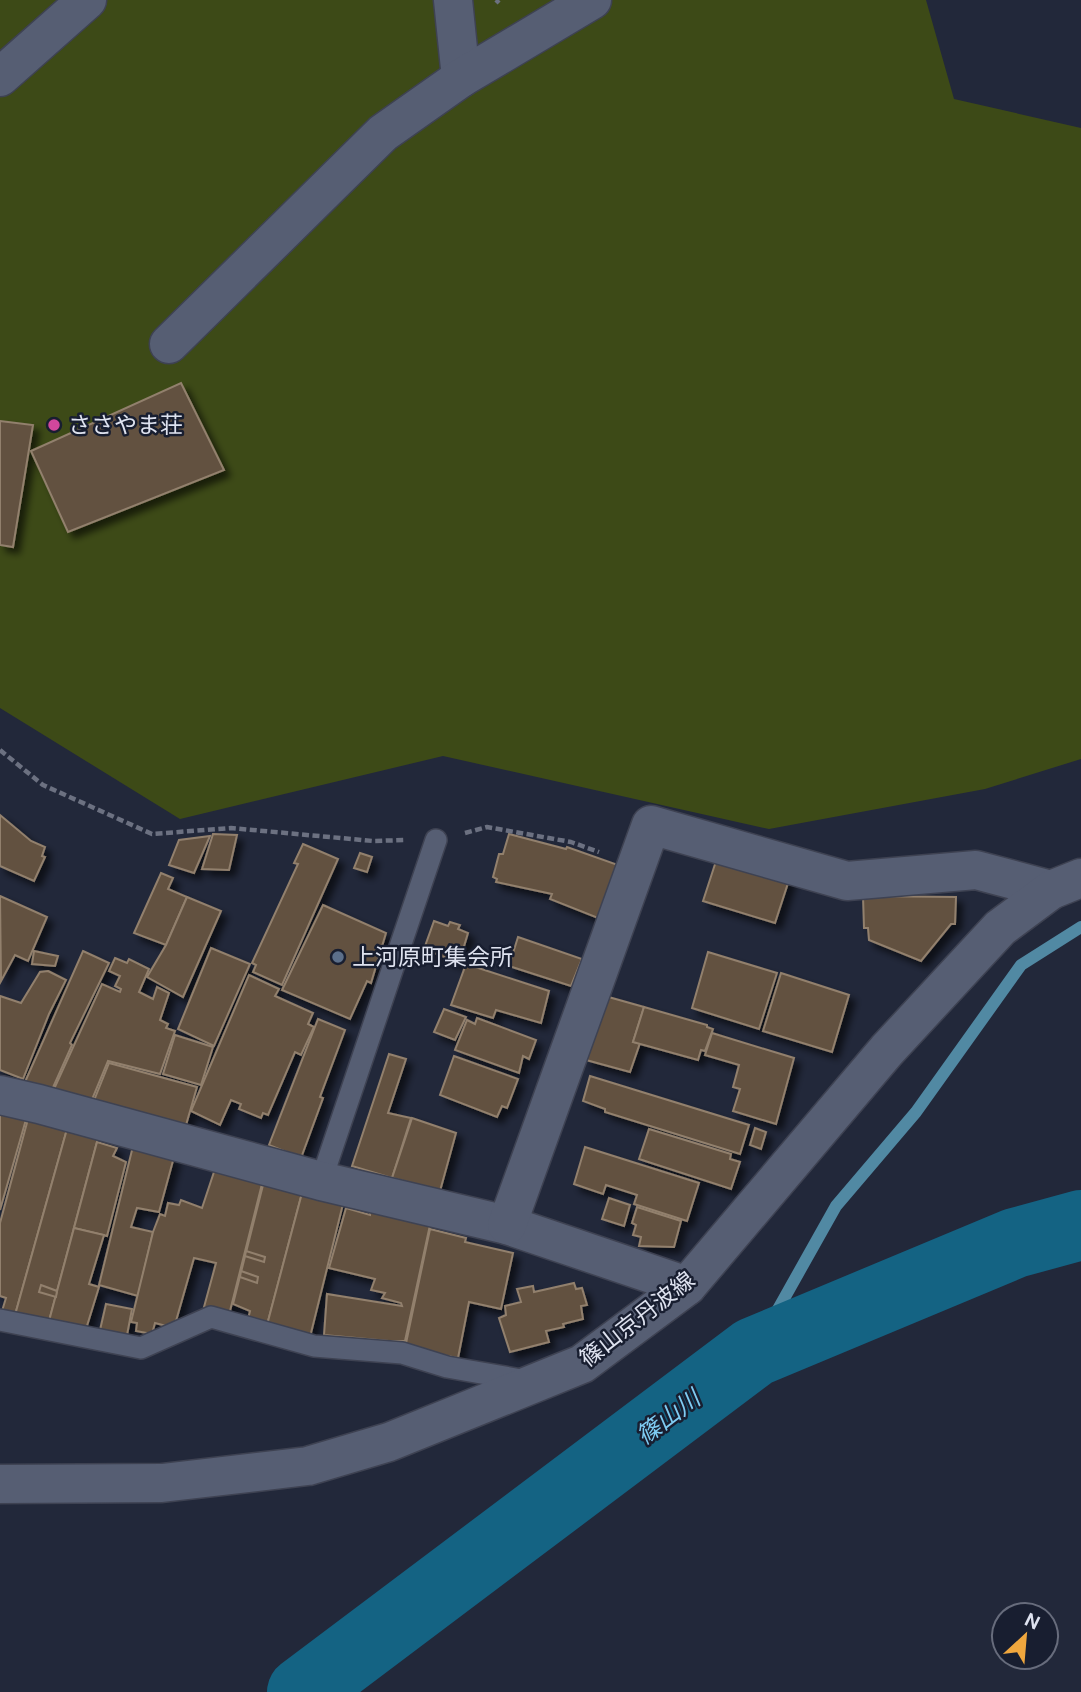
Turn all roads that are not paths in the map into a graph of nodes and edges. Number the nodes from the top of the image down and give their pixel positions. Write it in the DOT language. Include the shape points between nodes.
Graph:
graph roads {
  1 [pos="87,0"];
  2 [pos="453,0"];
  3 [pos="592,0"];
  4 [pos="0,77"];
  5 [pos="461,78"];
  6 [pos="169,344"];
  7 [pos="436,841"];
  8 [pos="1066,884"];
  9 [pos="0,1096"];
  10 [pos="321,1181"];
  11 [pos="507,1225"];
  12 [pos="687,1286"];
  13 [pos="0,1320"];
  14 [pos="538,1383"];
  15 [pos="0,1485"];
  1 -- 4 [label="street"];
  2 -- 5 [label="street"];
  3 -- 5 [label="street"];
  5 -- 6 [label="street" via="383,133"];
  7 -- 10 [label="lane"];
  8 -- 11 [label="street" via="976,870 847,881 651,825"];
  8 -- 12 [label="street, 篠山京丹波線" via="1000,928 887,1050"];
  9 -- 10 [label="street"];
  10 -- 11 [label="street"];
  11 -- 12 [label="street"];
  12 -- 14 [label="street, 篠山京丹波線" via="583,1364"];
  13 -- 14 [label="lane" via="141,1348 211,1317 314,1346 402,1353 447,1367"];
  14 -- 15 [label="street, 篠山京丹波線" via="389,1443 308,1465 162,1483"];
}
